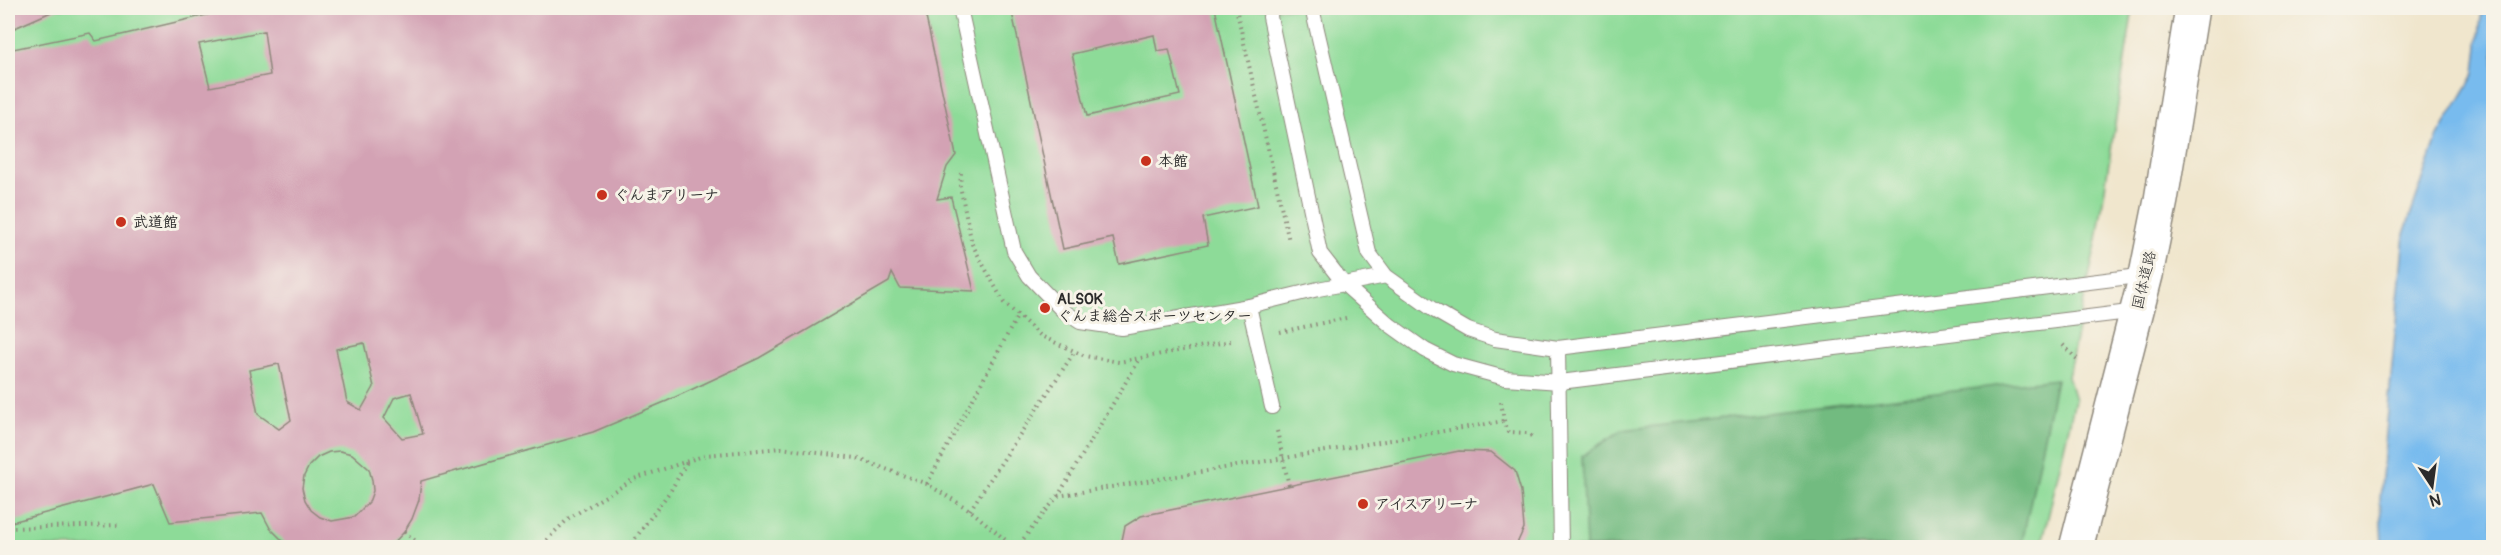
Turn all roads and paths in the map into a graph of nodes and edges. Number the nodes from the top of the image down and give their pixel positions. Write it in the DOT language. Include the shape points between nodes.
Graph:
graph roads {
  1 [pos="960,8"];
  2 [pos="1236,8"];
  3 [pos="1271,8"];
  4 [pos="1312,8"];
  5 [pos="2192,8"];
  6 [pos="1290,245"];
  7 [pos="2146,275"];
  8 [pos="1386,276"];
  9 [pos="1345,285"];
  10 [pos="1249,306"];
  11 [pos="2137,311"];
  12 [pos="1018,315"];
  13 [pos="1558,348"];
  14 [pos="1075,351"];
  15 [pos="1139,360"];
  16 [pos="1560,382"];
  17 [pos="1502,397"];
  18 [pos="1272,407"];
  19 [pos="1504,421"];
  20 [pos="1538,441"];
  21 [pos="1283,458"];
  22 [pos="688,461"];
  23 [pos="927,484"];
  24 [pos="1288,486"];
  25 [pos="1058,496"];
  26 [pos="970,510"];
  27 [pos="121,525"];
  28 [pos="8,528"];
  29 [pos="404,532"];
  30 [pos="425,548"];
  31 [pos="538,548"];
  32 [pos="628,548"];
  33 [pos="1016,548"];
  34 [pos="1561,548"];
  35 [pos="2076,548"];
  1 -- 10 [label="lane" via="1014,251 1045,294 1080,322 1122,328"];
  2 -- 6 [label="path"];
  3 -- 9 [label="lane" via="1320,253"];
  4 -- 8 [label="lane" via="1369,253"];
  5 -- 7 [label="street, 国体道路"];
  7 -- 11 [label="street, 国体道路"];
  7 -- 13 [label="lane"];
  8 -- 9 [label="lane"];
  8 -- 13 [label="lane" via="1468,330 1495,339"];
  9 -- 10 [label="lane"];
  9 -- 16 [label="lane" via="1390,325 1453,364 1505,378"];
  10 -- 18 [label="lane"];
  11 -- 16 [label="lane"];
  11 -- 35 [label="street, 国体道路"];
  12 -- 23 [label="path"];
  13 -- 16 [label="lane"];
  14 -- 26 [label="path"];
  15 -- 25 [label="path"];
  16 -- 34 [label="lane"];
  17 -- 19 [label="path"];
  18 -- 21 [label="path"];
  19 -- 20 [label="path" via="1508,432 1527,433"];
  19 -- 21 [label="path"];
  21 -- 24 [label="path"];
  21 -- 25 [label="path"];
  22 -- 23 [label="path" via="706,455 781,448 856,458"];
  22 -- 31 [label="path" via="634,479 569,518"];
  22 -- 32 [label="path"];
  23 -- 26 [label="path"];
  25 -- 33 [label="path"];
  26 -- 33 [label="path"];
  27 -- 28 [label="path"];
  29 -- 30 [label="path"];
}
